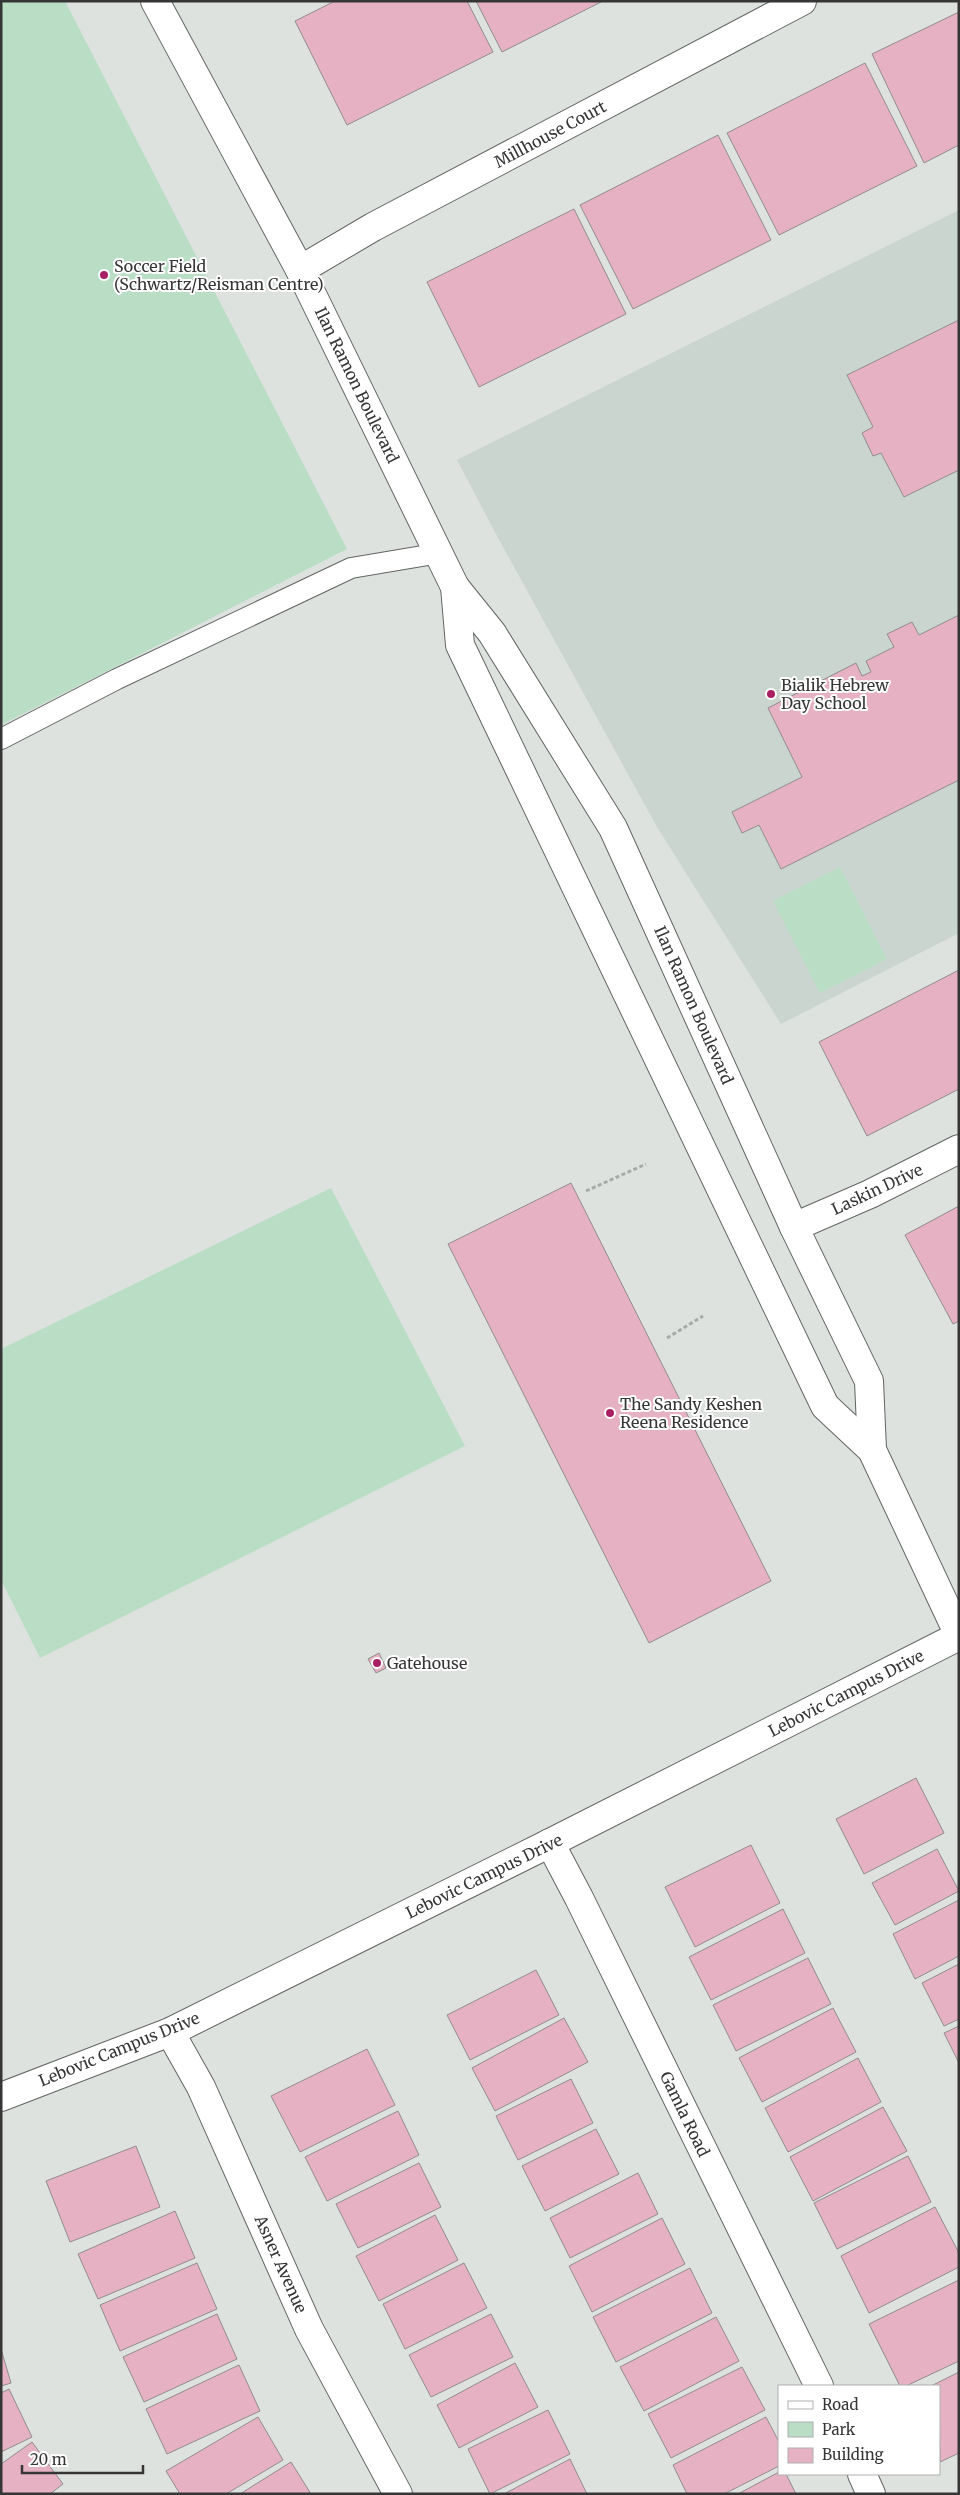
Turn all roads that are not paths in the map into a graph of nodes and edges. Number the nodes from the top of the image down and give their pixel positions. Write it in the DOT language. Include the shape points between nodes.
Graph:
graph roads {
  1 [pos="155,1"];
  2 [pos="802,1"];
  3 [pos="300,270"];
  4 [pos="440,553"];
  5 [pos="455,587"];
  6 [pos="1,738"];
  7 [pos="959,1149"];
  8 [pos="794,1227"];
  9 [pos="872,1450"];
  10 [pos="959,1635"];
  11 [pos="550,1843"];
  12 [pos="170,2032"];
  13 [pos="1,2097"];
  14 [pos="819,2385"];
  15 [pos="862,2475"];
  16 [pos="398,2494"];
  17 [pos="872,2494"];
  1 -- 3 [label="street, Ilan Ramon Boulevard"];
  2 -- 3 [label="street, Millhouse Court" via="382,222"];
  3 -- 4 [label="street, Ilan Ramon Boulevard"];
  4 -- 5 [label="street, Ilan Ramon Boulevard"];
  4 -- 6 [label="lane" via="351,568"];
  5 -- 8 [label="street, Ilan Ramon Boulevard" via="492,633 613,828"];
  5 -- 9 [label="street, Ilan Ramon Boulevard" via="460,645 655,1053 826,1406"];
  7 -- 8 [label="street, Laskin Drive" via="870,1194"];
  8 -- 9 [label="street, Ilan Ramon Boulevard" via="869,1381"];
  9 -- 10 [label="street, Ilan Ramon Boulevard"];
  10 -- 11 [label="street, Lebovic Campus Drive"];
  11 -- 12 [label="street, Lebovic Campus Drive"];
  11 -- 14 [label="street, Gamla Road"];
  12 -- 13 [label="street, Lebovic Campus Drive"];
  12 -- 16 [label="street, Asner Avenue" via="201,2087 309,2329"];
  15 -- 17 [label="street"];
}
